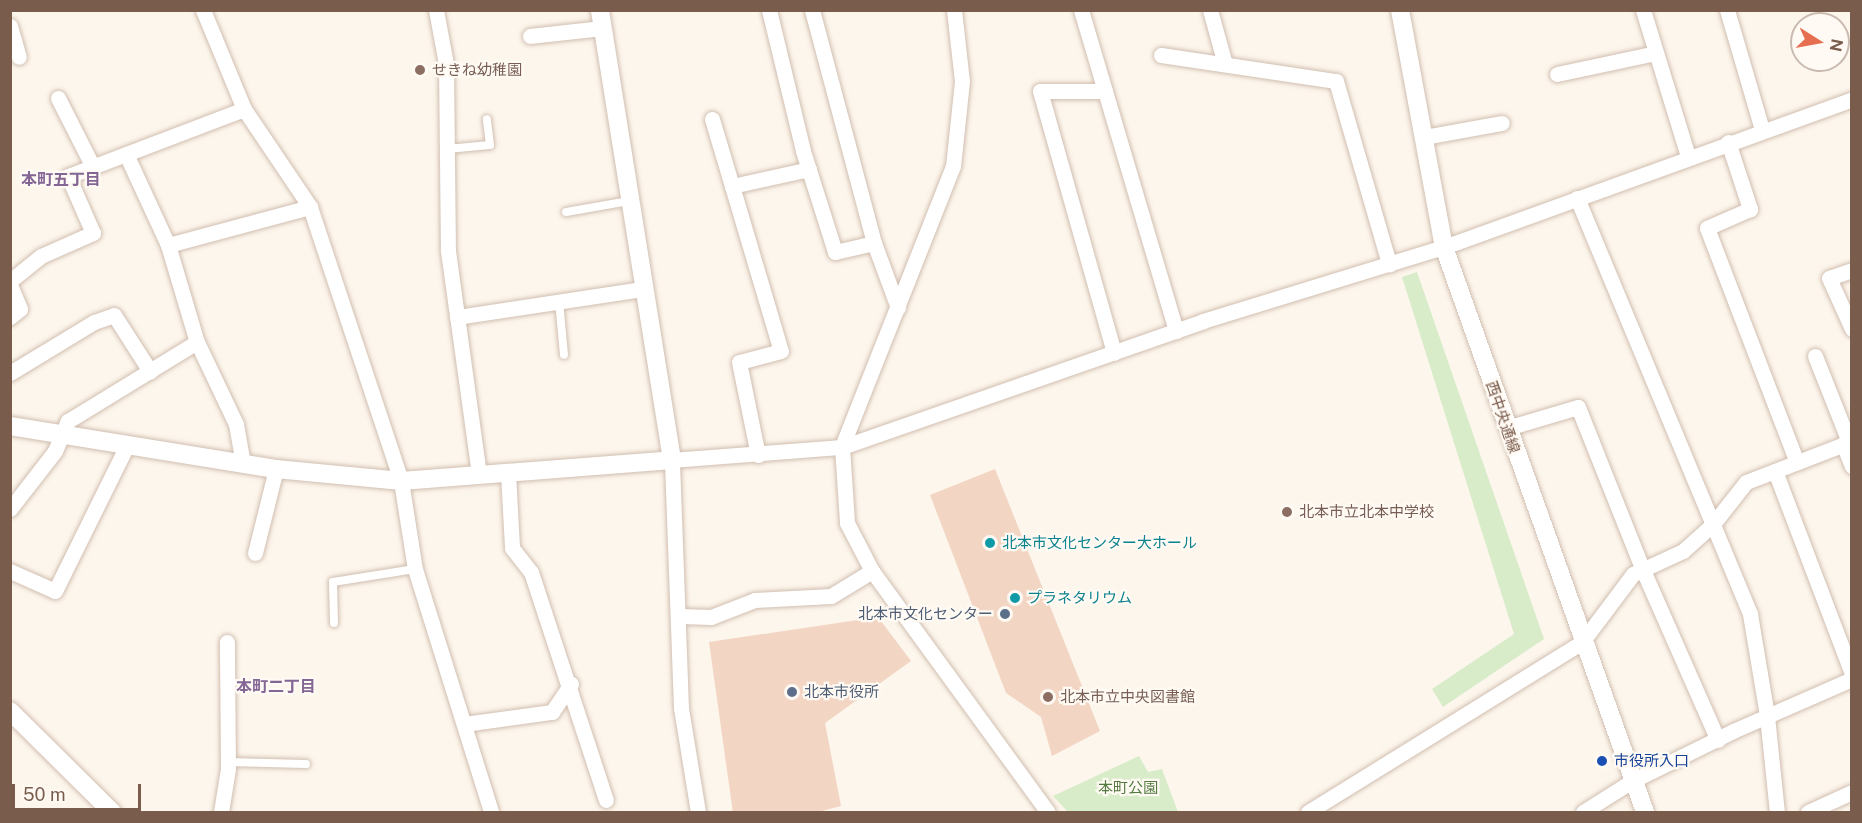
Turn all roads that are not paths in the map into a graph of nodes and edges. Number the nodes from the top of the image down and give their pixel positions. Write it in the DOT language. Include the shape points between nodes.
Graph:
graph roads {
  1 [pos="436,10"];
  2 [pos="769,10"];
  3 [pos="812,10"];
  4 [pos="940,10"];
  5 [pos="1081,10"];
  6 [pos="1210,10"];
  7 [pos="1400,10"];
  8 [pos="1643,10"];
  9 [pos="1727,10"];
  10 [pos="204,11"];
  11 [pos="955,16"];
  12 [pos="601,19"];
  13 [pos="10,26"];
  14 [pos="530,36"];
  15 [pos="1656,52"];
  16 [pos="1161,55"];
  17 [pos="19,57"];
  18 [pos="1226,64"];
  19 [pos="1557,74"];
  20 [pos="1105,91"];
  21 [pos="58,98"];
  22 [pos="1851,99"];
  23 [pos="244,109"];
  24 [pos="487,119"];
  25 [pos="712,119"];
  26 [pos="1502,123"];
  27 [pos="1762,130"];
  28 [pos="1424,137"];
  29 [pos="1728,142"];
  30 [pos="447,149"];
  31 [pos="126,154"];
  32 [pos="1688,156"];
  33 [pos="93,167"];
  34 [pos="809,169"];
  35 [pos="732,186"];
  36 [pos="1576,198"];
  37 [pos="629,201"];
  38 [pos="310,207"];
  39 [pos="566,212"];
  40 [pos="874,243"];
  41 [pos="168,245"];
  42 [pos="1444,247"];
  43 [pos="1389,264"];
  44 [pos="1851,270"];
  45 [pos="10,283"];
  46 [pos="643,289"];
  47 [pos="559,302"];
  48 [pos="898,308"];
  49 [pos="10,317"];
  50 [pos="457,317"];
  51 [pos="1851,329"];
  52 [pos="1176,331"];
  53 [pos="197,342"];
  54 [pos="1114,353"];
  55 [pos="564,355"];
  56 [pos="1815,356"];
  57 [pos="150,371"];
  58 [pos="10,373"];
  59 [pos="10,426"];
  60 [pos="1507,428"];
  61 [pos="64,435"];
  62 [pos="1848,442"];
  63 [pos="127,445"];
  64 [pos="842,447"];
  65 [pos="758,455"];
  66 [pos="672,460"];
  67 [pos="1797,462"];
  68 [pos="243,464"];
  69 [pos="1851,466"];
  70 [pos="276,469"];
  71 [pos="1775,471"];
  72 [pos="508,473"];
  73 [pos="479,476"];
  74 [pos="401,482"];
  75 [pos="10,509"];
  76 [pos="1713,524"];
  77 [pos="255,553"];
  78 [pos="1642,568"];
  79 [pos="415,569"];
  80 [pos="10,571"];
  81 [pos="873,571"];
  82 [pos="679,616"];
  83 [pos="334,623"];
  84 [pos="227,642"];
  85 [pos="1582,642"];
  86 [pos="1851,674"];
  87 [pos="1851,679"];
  88 [pos="571,684"];
  89 [pos="10,711"];
  90 [pos="1767,716"];
  91 [pos="464,724"];
  92 [pos="1718,740"];
  93 [pos="228,762"];
  94 [pos="306,764"];
  95 [pos="1632,781"];
  96 [pos="1851,792"];
  97 [pos="606,800"];
  98 [pos="112,813"];
  99 [pos="221,813"];
  100 [pos="491,813"];
  101 [pos="698,813"];
  102 [pos="1048,813"];
  103 [pos="1308,813"];
  104 [pos="1583,813"];
  105 [pos="1645,813"];
  106 [pos="1777,813"];
  107 [pos="1808,813"];
  1 -- 30 [label="street" via="446,64"];
  2 -- 34 [label="street"];
  3 -- 40 [label="street"];
  4 -- 11 [label="street"];
  5 -- 20 [label="street"];
  6 -- 18 [label="street"];
  7 -- 28 [label="street, 西中央通線"];
  8 -- 15 [label="street"];
  9 -- 27 [label="street"];
  10 -- 23 [label="street"];
  11 -- 48 [label="street" via="962,81 953,166"];
  12 -- 14 [label="street"];
  12 -- 37 [label="street"];
  13 -- 17 [label="street"];
  15 -- 19 [label="street"];
  15 -- 32 [label="street"];
  16 -- 18 [label="street"];
  18 -- 43 [label="street" via="1336,81"];
  20 -- 52 [label="street"];
  20 -- 54 [label="street" via="1040,91"];
  21 -- 33 [label="street"];
  22 -- 27 [label="street"];
  23 -- 31 [label="street"];
  23 -- 38 [label="street"];
  24 -- 30 [label="lane" via="490,145"];
  25 -- 35 [label="street"];
  26 -- 28 [label="street"];
  27 -- 29 [label="street"];
  28 -- 42 [label="street, 西中央通線"];
  29 -- 32 [label="street"];
  29 -- 67 [label="street" via="1750,209 1707,228"];
  30 -- 50 [label="street" via="448,251"];
  31 -- 33 [label="street"];
  31 -- 41 [label="street"];
  32 -- 36 [label="street"];
  33 -- 45 [label="street" via="68,176 93,232 41,256"];
  34 -- 35 [label="street"];
  34 -- 40 [label="street" via="835,252"];
  35 -- 65 [label="street" via="781,351 738,362"];
  36 -- 42 [label="street"];
  36 -- 76 [label="street"];
  37 -- 39 [label="lane"];
  37 -- 46 [label="street"];
  38 -- 41 [label="street"];
  38 -- 74 [label="street"];
  40 -- 48 [label="street"];
  41 -- 53 [label="street"];
  42 -- 43 [label="street"];
  42 -- 60 [label="street, 西中央通線"];
  43 -- 52 [label="street"];
  44 -- 51 [label="street" via="1829,278"];
  45 -- 49 [label="street" via="20,309"];
  46 -- 47 [label="street"];
  46 -- 66 [label="street"];
  47 -- 50 [label="street"];
  47 -- 55 [label="lane"];
  48 -- 64 [label="street"];
  50 -- 73 [label="street"];
  52 -- 54 [label="street"];
  53 -- 57 [label="street"];
  53 -- 68 [label="street" via="236,424"];
  54 -- 64 [label="street"];
  56 -- 62 [label="street"];
  57 -- 58 [label="street" via="114,315 94,322"];
  57 -- 61 [label="street" via="68,421"];
  59 -- 61 [label="street"];
  60 -- 78 [label="street" via="1578,407"];
  60 -- 85 [label="street, 西中央通線"];
  61 -- 63 [label="street"];
  61 -- 75 [label="street"];
  62 -- 67 [label="street"];
  62 -- 69 [label="street"];
  63 -- 68 [label="street"];
  63 -- 80 [label="street" via="55,591"];
  64 -- 65 [label="street"];
  64 -- 81 [label="street" via="847,523"];
  65 -- 66 [label="street"];
  66 -- 72 [label="street"];
  66 -- 82 [label="street"];
  67 -- 71 [label="street"];
  68 -- 70 [label="street"];
  70 -- 74 [label="street"];
  70 -- 77 [label="street"];
  71 -- 76 [label="street" via="1746,482"];
  71 -- 86 [label="street"];
  72 -- 73 [label="street"];
  72 -- 88 [label="street" via="512,548 531,572"];
  73 -- 74 [label="street"];
  74 -- 79 [label="street"];
  76 -- 78 [label="street" via="1683,551"];
  76 -- 90 [label="street" via="1750,614"];
  78 -- 85 [label="street" via="1633,574"];
  78 -- 92 [label="street"];
  79 -- 83 [label="lane" via="333,582"];
  79 -- 91 [label="street"];
  81 -- 82 [label="street" via="831,596 755,600 711,617"];
  81 -- 102 [label="street"];
  82 -- 101 [label="street" via="681,708"];
  84 -- 93 [label="street"];
  85 -- 95 [label="street, 西中央通線"];
  85 -- 103 [label="street"];
  87 -- 90 [label="street"];
  88 -- 91 [label="street" via="552,712"];
  88 -- 97 [label="street"];
  89 -- 98 [label="street"];
  90 -- 92 [label="street"];
  90 -- 106 [label="street"];
  91 -- 100 [label="street"];
  92 -- 95 [label="street"];
  93 -- 94 [label="lane"];
  93 -- 99 [label="street"];
  95 -- 104 [label="street"];
  95 -- 105 [label="street, 西中央通線"];
  96 -- 107 [label="street"];
}
